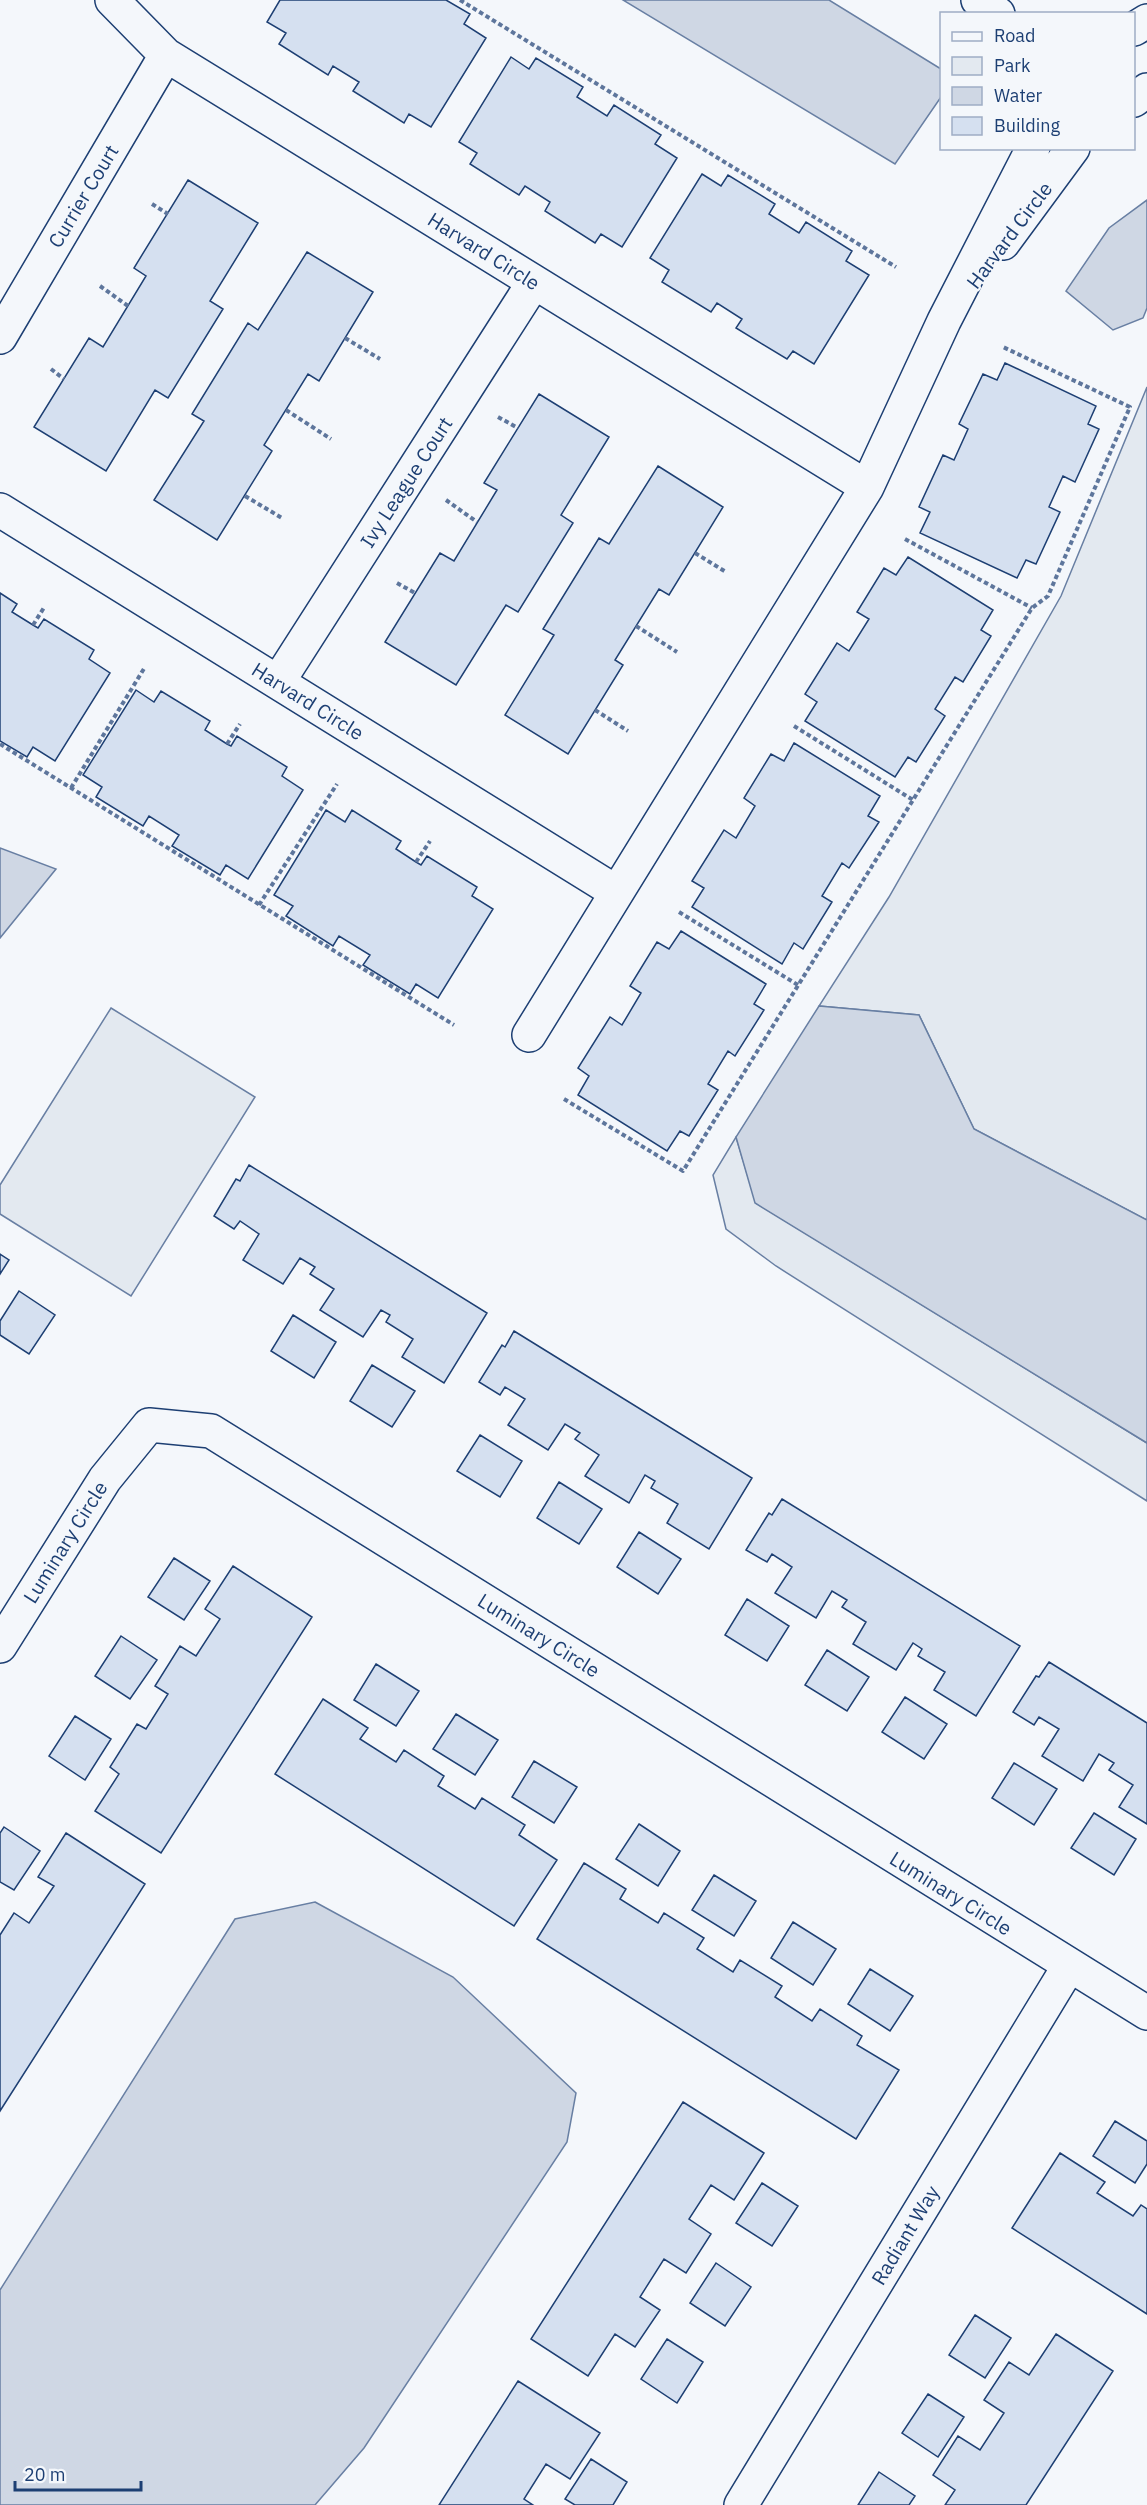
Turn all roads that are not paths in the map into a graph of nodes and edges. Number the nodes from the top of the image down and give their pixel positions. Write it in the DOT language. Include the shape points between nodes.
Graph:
graph roads {
  1 [pos="112,0"];
  2 [pos="978,0"];
  3 [pos="995,12"];
  4 [pos="166,55"];
  5 [pos="1147,90"];
  6 [pos="1135,99"];
  7 [pos="1033,150"];
  8 [pos="1072,150"];
  9 [pos="534,282"];
  10 [pos="944,321"];
  11 [pos="0,337"];
  12 [pos="867,487"];
  13 [pos="0,510"];
  14 [pos="278,682"];
  15 [pos="616,892"];
  16 [pos="529,1035"];
  17 [pos="0,1646"];
  18 [pos="1069,1966"];
  19 [pos="1147,2013"];
  20 [pos="741,2505"];
  1 -- 4 [label="street, Harvard Circle"];
  2 -- 3 [label="street"];
  4 -- 9 [label="street, Harvard Circle"];
  4 -- 11 [label="street, Currier Court"];
  5 -- 6 [label="street"];
  7 -- 10 [label="street, Harvard Circle"];
  8 -- 10 [label="street, Harvard Circle"];
  9 -- 12 [label="street, Harvard Circle"];
  9 -- 14 [label="street, Ivy League Court"];
  10 -- 12 [label="street, Harvard Circle"];
  12 -- 15 [label="street, Harvard Circle"];
  13 -- 14 [label="street, Harvard Circle"];
  14 -- 15 [label="street, Harvard Circle"];
  15 -- 16 [label="street, Harvard Circle"];
  17 -- 18 [label="street, Luminary Circle" via="105,1479 149,1425 211,1431"];
  18 -- 19 [label="street, Luminary Circle"];
  18 -- 20 [label="street, Radiant Way"];
}
